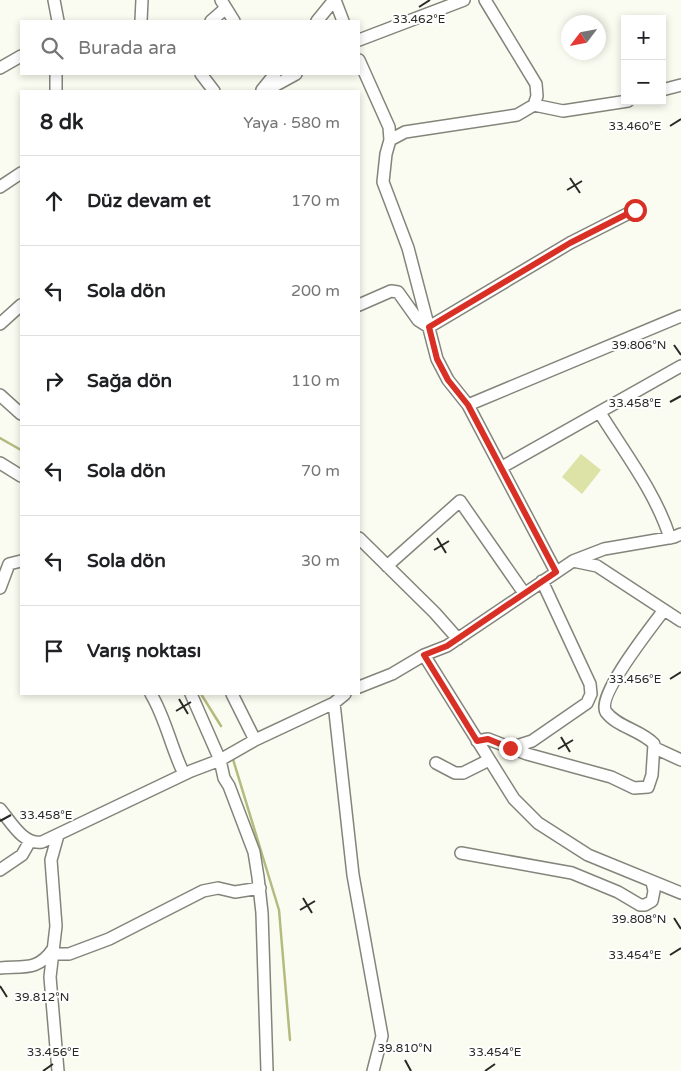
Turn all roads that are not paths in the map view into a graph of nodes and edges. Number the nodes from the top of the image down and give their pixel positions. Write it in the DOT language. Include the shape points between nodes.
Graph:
graph roads {
  1 [pos="54,0"];
  2 [pos="142,0"];
  3 [pos="334,0"];
  4 [pos="464,0"];
  5 [pos="485,0"];
  6 [pos="223,4"];
  7 [pos="58,20"];
  8 [pos="141,20"];
  9 [pos="213,20"];
  10 [pos="233,20"];
  11 [pos="318,20"];
  12 [pos="343,20"];
  13 [pos="360,40"];
  14 [pos="20,57"];
  15 [pos="360,62"];
  16 [pos="0,68"];
  17 [pos="56,75"];
  18 [pos="202,75"];
  19 [pos="273,75"];
  20 [pos="294,75"];
  21 [pos="681,85"];
  22 [pos="666,89"];
  23 [pos="56,90"];
  24 [pos="213,90"];
  25 [pos="264,90"];
  26 [pos="265,90"];
  27 [pos="621,102"];
  28 [pos="534,105"];
  29 [pos="390,140"];
  30 [pos="20,175"];
  31 [pos="0,187"];
  32 [pos="635,210"];
  33 [pos="360,305"];
  34 [pos="20,307"];
  35 [pos="681,316"];
  36 [pos="0,324"];
  37 [pos="429,327"];
  38 [pos="681,366"];
  39 [pos="0,395"];
  40 [pos="468,405"];
  41 [pos="20,413"];
  42 [pos="600,413"];
  43 [pos="0,463"];
  44 [pos="502,467"];
  45 [pos="20,475"];
  46 [pos="675,536"];
  47 [pos="360,539"];
  48 [pos="20,561"];
  49 [pos="573,561"];
  50 [pos="387,566"];
  51 [pos="556,572"];
  52 [pos="542,581"];
  53 [pos="0,588"];
  54 [pos="524,593"];
  55 [pos="664,610"];
  56 [pos="681,621"];
  57 [pos="458,639"];
  58 [pos="424,655"];
  59 [pos="360,687"];
  60 [pos="152,695"];
  61 [pos="191,695"];
  62 [pos="232,695"];
  63 [pos="344,695"];
  64 [pos="334,703"];
  65 [pos="255,740"];
  66 [pos="477,741"];
  67 [pos="510,748"];
  68 [pos="655,748"];
  69 [pos="220,760"];
  70 [pos="489,760"];
  71 [pos="681,760"];
  72 [pos="436,763"];
  73 [pos="184,774"];
  74 [pos="0,809"];
  75 [pos="58,835"];
  76 [pos="30,841"];
  77 [pos="461,853"];
  78 [pos="0,870"];
  79 [pos="654,883"];
  80 [pos="260,888"];
  81 [pos="681,893"];
  82 [pos="54,951"];
  83 [pos="0,968"];
  84 [pos="58,1071"];
  85 [pos="267,1071"];
  86 [pos="373,1071"];
  1 -- 7 [label="street"];
  2 -- 8 [label="street"];
  3 -- 11 [label="street"];
  3 -- 12 [label="street"];
  4 -- 13 [label="street"];
  5 -- 28 [label="street" via="536,84"];
  6 -- 9 [label="street"];
  6 -- 10 [label="street"];
  14 -- 16 [label="street"];
  15 -- 29 [label="street" via="389,127"];
  17 -- 23 [label="street"];
  18 -- 24 [label="street"];
  19 -- 25 [label="street"];
  20 -- 26 [label="street"];
  21 -- 22 [label="street"];
  27 -- 28 [label="street" via="563,111"];
  28 -- 29 [label="street" via="518,115 405,132"];
  29 -- 37 [label="street" via="383,182 408,248"];
  30 -- 31 [label="street"];
  32 -- 37 [label="street" via="570,243"];
  33 -- 37 [label="street" via="391,291 398,292 418,320"];
  34 -- 36 [label="street"];
  35 -- 40 [label="street"];
  37 -- 40 [label="street" via="437,359 448,380"];
  38 -- 42 [label="street"];
  39 -- 41 [label="street"];
  40 -- 44 [label="street"];
  42 -- 44 [label="street"];
  42 -- 46 [label="street"];
  43 -- 45 [label="street"];
  44 -- 51 [label="street"];
  46 -- 49 [label="street" via="604,549"];
  47 -- 50 [label="street"];
  48 -- 53 [label="street" via="9,564"];
  49 -- 51 [label="street"];
  49 -- 55 [label="street" via="597,566"];
  50 -- 54 [label="street" via="460,501"];
  50 -- 57 [label="street"];
  51 -- 52 [label="street"];
  52 -- 54 [label="street"];
  52 -- 67 [label="street" via="590,684 591,694 587,703 532,741"];
  54 -- 57 [label="street"];
  55 -- 56 [label="street"];
  55 -- 68 [label="street" via="612,683 605,703 606,712 653,742"];
  57 -- 58 [label="street"];
  58 -- 59 [label="street" via="392,674"];
  58 -- 66 [label="street"];
  60 -- 73 [label="street" via="161,711"];
  61 -- 69 [label="street"];
  62 -- 65 [label="street"];
  63 -- 64 [label="street"];
  64 -- 65 [label="street"];
  64 -- 86 [label="street" via="353,875 382,1036"];
  65 -- 69 [label="street"];
  66 -- 67 [label="street" via="488,739"];
  66 -- 70 [label="street"];
  67 -- 68 [label="street" via="642,789 650,783"];
  68 -- 71 [label="street"];
  69 -- 73 [label="street"];
  69 -- 80 [label="street" via="254,852"];
  70 -- 72 [label="street" via="462,773 455,773"];
  70 -- 79 [label="street" via="514,800 538,822 588,856"];
  73 -- 75 [label="street"];
  74 -- 76 [label="street"];
  75 -- 76 [label="street" via="42,842"];
  75 -- 82 [label="street" via="51,860 56,926"];
  76 -- 78 [label="street" via="22,855"];
  77 -- 79 [label="street" via="572,873 640,905 652,901"];
  79 -- 81 [label="street"];
  80 -- 82 [label="street" via="235,892 218,888 203,891 109,939 69,954"];
  80 -- 85 [label="street"];
  82 -- 83 [label="street" via="35,966"];
  82 -- 84 [label="street" via="50,978"];
}
